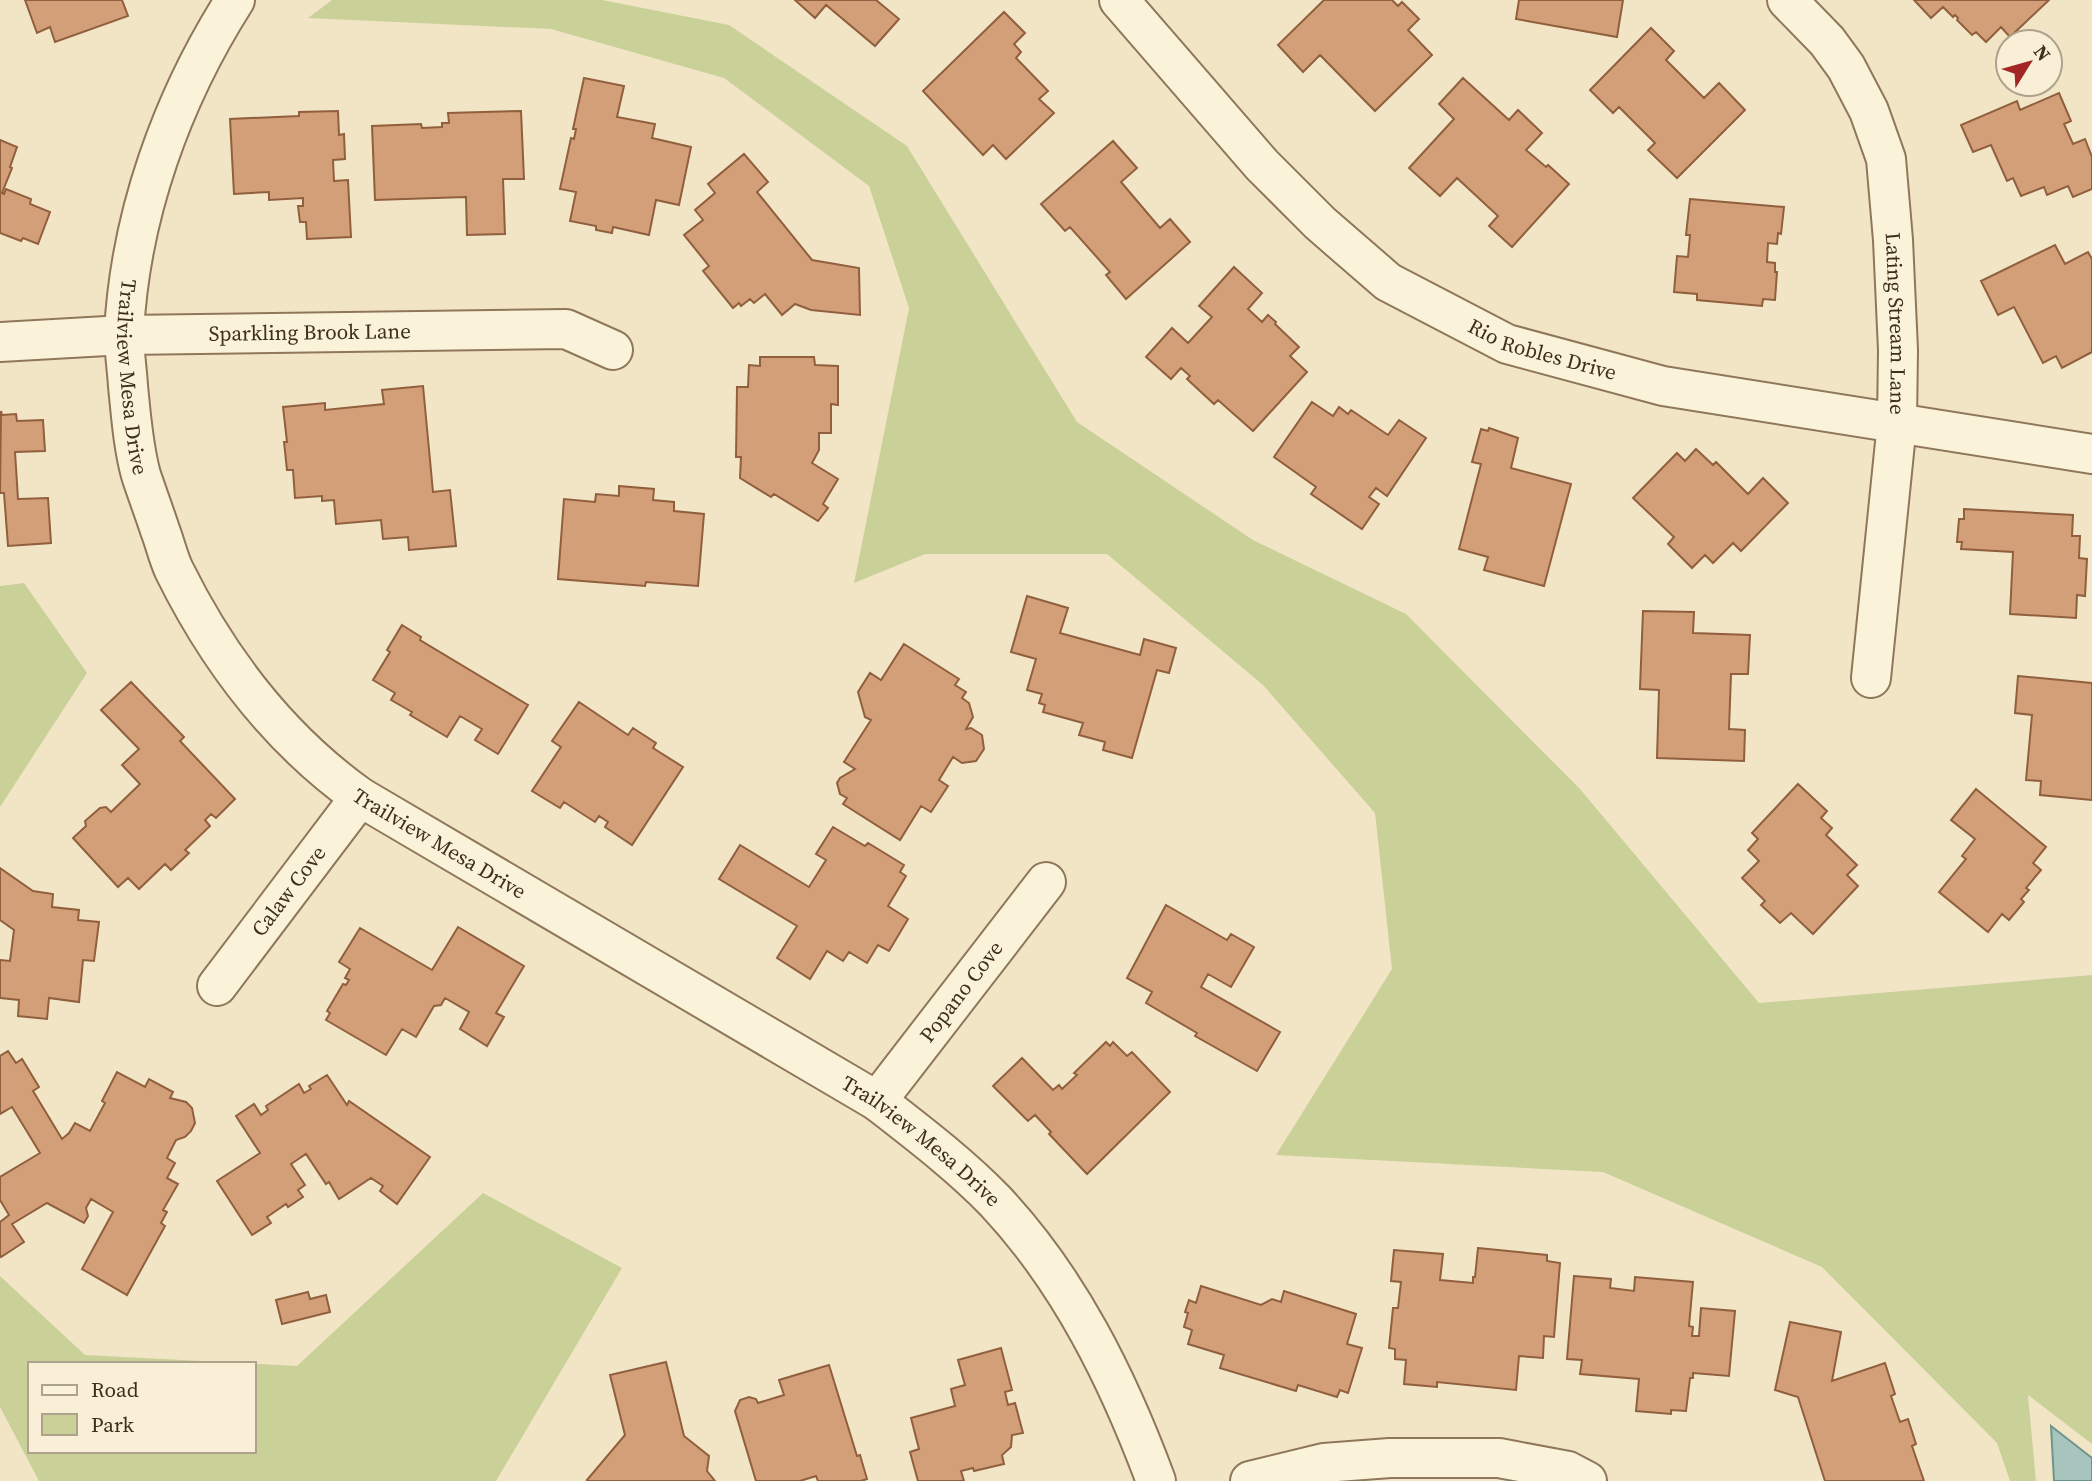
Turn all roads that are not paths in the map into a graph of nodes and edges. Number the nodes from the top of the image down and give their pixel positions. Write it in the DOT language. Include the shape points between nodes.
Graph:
graph roads {
  1 [pos="235,0"];
  2 [pos="1118,0"];
  3 [pos="1787,0"];
  4 [pos="124,335"];
  5 [pos="0,342"];
  6 [pos="613,350"];
  7 [pos="1897,423"];
  8 [pos="2092,454"];
  9 [pos="1871,678"];
  10 [pos="360,797"];
  11 [pos="1046,882"];
  12 [pos="217,986"];
  13 [pos="877,1101"];
  14 [pos="1156,1481"];
  15 [pos="1250,1481"];
  16 [pos="1587,1481"];
  1 -- 4 [label="street, Trailview Mesa Drive" via="183,94 153,171 134,253"];
  2 -- 7 [label="street, Rio Robles Drive" via="1262,165 1388,282 1507,344 1663,386"];
  3 -- 7 [label="street, Lating Stream Lane" via="1846,68 1869,111 1886,159 1897,322"];
  4 -- 5 [label="street, Sparkling Brook Lane"];
  4 -- 6 [label="street, Sparkling Brook Lane" via="566,329"];
  4 -- 10 [label="street, Trailview Mesa Drive" via="131,424 141,473 173,567 206,629 248,689 284,732"];
  7 -- 8 [label="street, Rio Robles Drive"];
  7 -- 9 [label="street, Lating Stream Lane"];
  10 -- 12 [label="street, Calaw Cove"];
  10 -- 13 [label="street, Trailview Mesa Drive"];
  11 -- 13 [label="street, Popano Cove"];
  13 -- 14 [label="street, Trailview Mesa Drive" via="951,1159 995,1202 1056,1276 1096,1341"];
  15 -- 16 [label="street" via="1324,1463 1390,1458 1499,1458 1568,1471"];
}
